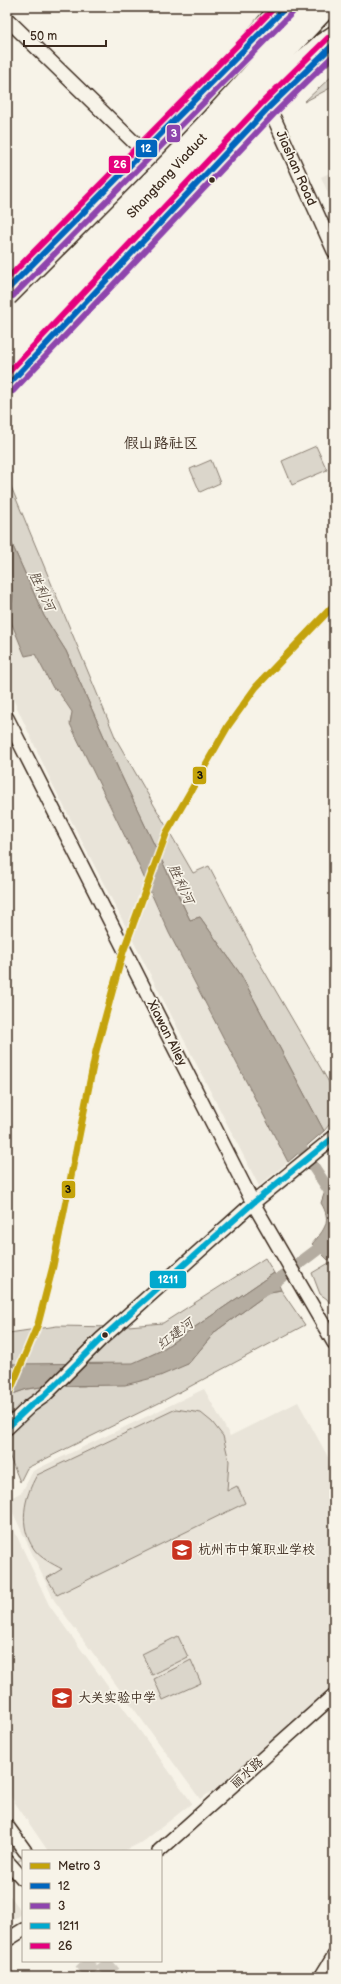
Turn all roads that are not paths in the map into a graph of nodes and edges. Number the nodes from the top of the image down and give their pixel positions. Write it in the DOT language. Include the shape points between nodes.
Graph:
graph roads {
  1 [pos="281,7"];
  2 [pos="286,7"];
  3 [pos="307,7"];
  4 [pos="327,7"];
  5 [pos="7,19"];
  6 [pos="334,36"];
  7 [pos="334,44"];
  8 [pos="269,107"];
  9 [pos="144,151"];
  10 [pos="334,251"];
  11 [pos="7,290"];
  12 [pos="7,296"];
  13 [pos="7,318"];
  14 [pos="7,346"];
  15 [pos="7,372"];
  16 [pos="7,386"];
  17 [pos="7,718"];
  18 [pos="334,1137"];
  19 [pos="253,1203"];
  20 [pos="334,1343"];
  21 [pos="7,1428"];
  22 [pos="334,1694"];
  23 [pos="7,1826"];
  24 [pos="24,1850"];
  25 [pos="160,1850"];
  26 [pos="7,1861"];
  27 [pos="22,1878"];
  28 [pos="22,1931"];
  29 [pos="7,1940"];
  30 [pos="334,1956"];
  31 [pos="321,1977"];
  1 -- 12 [label="highway, bridge" via="250,45 154,147"];
  2 -- 9 [label="main road"];
  3 -- 13 [label="highway, Shangtang Viaduct"];
  4 -- 14 [label="highway, Shangtang Viaduct"];
  5 -- 9 [label="street"];
  6 -- 15 [label="highway" via="286,76"];
  7 -- 8 [label="main road"];
  8 -- 10 [label="street, Jiashan Road"];
  8 -- 16 [label="main road"];
  9 -- 11 [label="main road"];
  17 -- 19 [label="street, Xiawan Alley"];
  18 -- 19 [label="street"];
  19 -- 20 [label="street, Xiawan Alley"];
  19 -- 21 [label="street"];
  22 -- 25 [label="street, 丽水路"];
  23 -- 24 [label="street"];
  26 -- 27 [label="street"];
  28 -- 29 [label="street"];
  30 -- 31 [label="street"];
}
